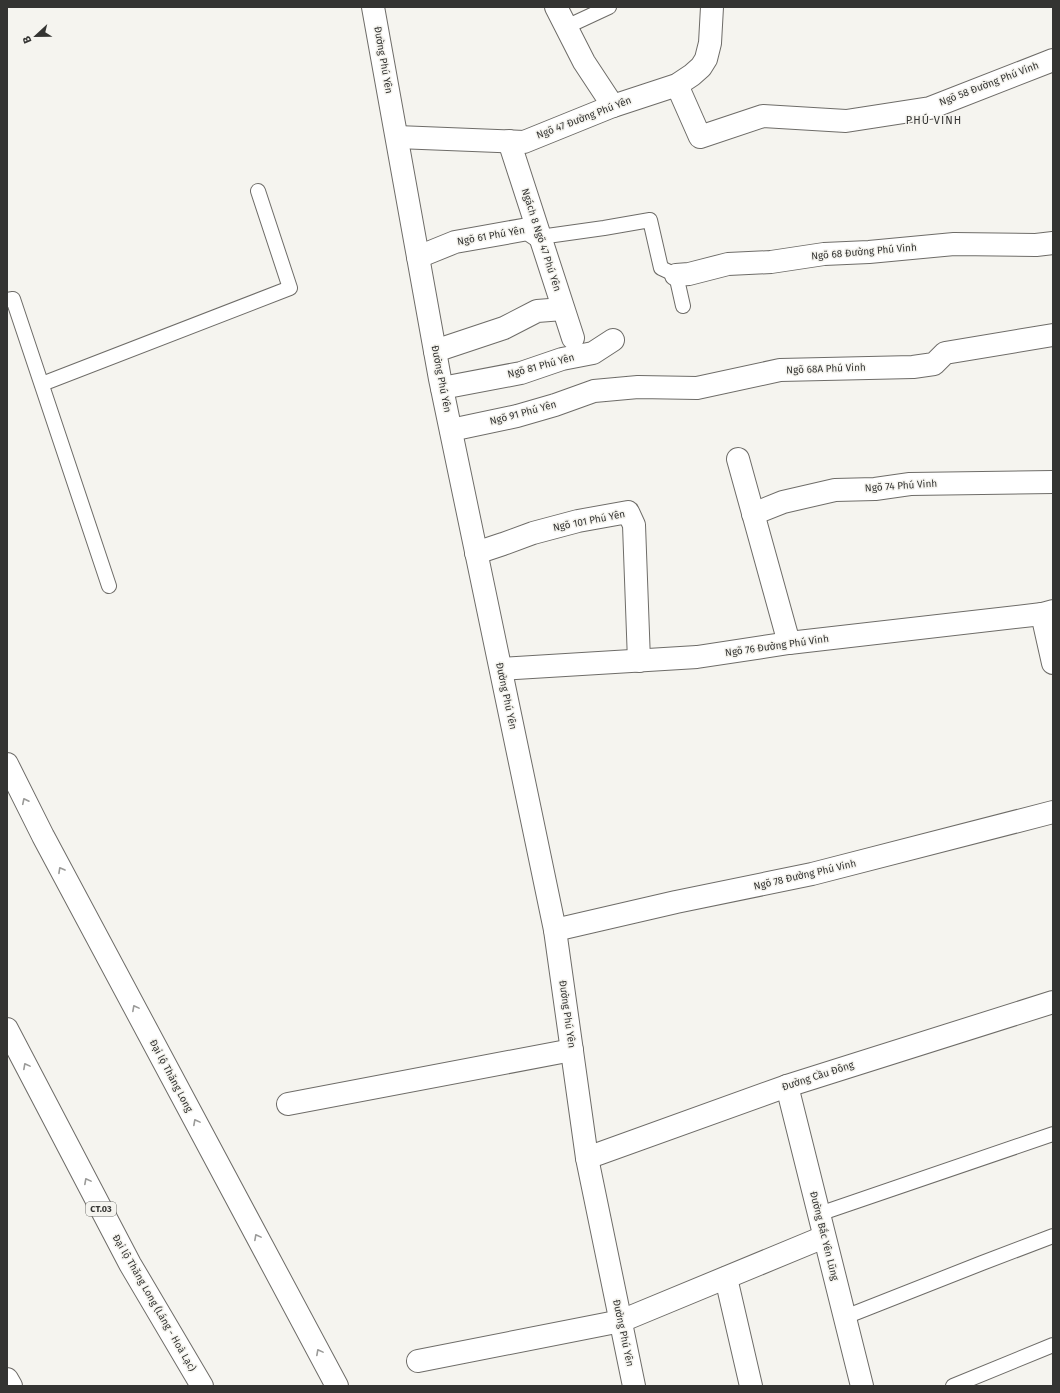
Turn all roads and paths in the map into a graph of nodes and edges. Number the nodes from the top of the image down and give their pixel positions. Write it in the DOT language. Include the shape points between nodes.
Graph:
graph roads {
  1 [pos="373,7"];
  2 [pos="556,7"];
  3 [pos="609,7"];
  4 [pos="712,7"];
  5 [pos="566,27"];
  6 [pos="1053,60"];
  7 [pos="677,85"];
  8 [pos="613,106"];
  9 [pos="397,137"];
  10 [pos="509,141"];
  11 [pos="258,191"];
  12 [pos="540,237"];
  13 [pos="1053,243"];
  14 [pos="418,257"];
  15 [pos="676,275"];
  16 [pos="7,300"];
  17 [pos="683,306"];
  18 [pos="563,309"];
  19 [pos="1053,335"];
  20 [pos="573,338"];
  21 [pos="613,340"];
  22 [pos="435,351"];
  23 [pos="42,384"];
  24 [pos="442,388"];
  25 [pos="594,391"];
  26 [pos="451,430"];
  27 [pos="738,459"];
  28 [pos="1053,482"];
  29 [pos="754,514"];
  30 [pos="476,553"];
  31 [pos="109,586"];
  32 [pos="1048,613"];
  33 [pos="789,643"];
  34 [pos="640,661"];
  35 [pos="1053,663"];
  36 [pos="501,669"];
  37 [pos="7,764"];
  38 [pos="1053,812"];
  39 [pos="554,930"];
  40 [pos="1053,1002"];
  41 [pos="7,1029"];
  42 [pos="572,1050"];
  43 [pos="787,1086"];
  44 [pos="288,1104"];
  45 [pos="1053,1134"];
  46 [pos="586,1158"];
  47 [pos="819,1214"];
  48 [pos="1053,1236"];
  49 [pos="824,1238"];
  50 [pos="726,1278"];
  51 [pos="845,1317"];
  52 [pos="620,1321"];
  53 [pos="1053,1345"];
  54 [pos="418,1361"];
  55 [pos="7,1379"];
  56 [pos="11,1386"];
  57 [pos="202,1386"];
  58 [pos="337,1386"];
  59 [pos="634,1386"];
  60 [pos="751,1386"];
  61 [pos="862,1386"];
  62 [pos="953,1386"];
  1 -- 9 [label="main road, Đường Phú Yên"];
  2 -- 5 [label="main road"];
  3 -- 5 [label="lane"];
  4 -- 7 [label="main road, Ngõ 47 Đường Phú Yên" via="710,43 706,59 701,67"];
  5 -- 8 [label="main road" via="584,62"];
  6 -- 7 [label="main road, Ngõ 58 Đường Phú Vinh" via="930,108 846,121 763,116 700,137"];
  7 -- 8 [label="main road, Ngõ 47 Đường Phú Yên"];
  8 -- 10 [label="main road, Ngõ 47 Đường Phú Yên" via="524,142"];
  9 -- 10 [label="main road, Ngõ 47 Đường Phú Yên"];
  9 -- 14 [label="main road, Đường Phú Yên"];
  10 -- 12 [label="main road, Ngách 8 Ngõ 47 Phú Yên"];
  11 -- 23 [label="lane" via="290,288"];
  12 -- 14 [label="main road, Ngõ 61 Phú Yên" via="528,229 497,234 455,242"];
  12 -- 15 [label="lane" via="650,220 661,268"];
  12 -- 18 [label="main road, Ngách 8 Ngõ 47 Phú Yên"];
  13 -- 15 [label="main road, Ngõ 68 Đường Phú Vinh" via="954,244 824,254 771,262 728,264"];
  14 -- 22 [label="main road, Đường Phú Yên"];
  15 -- 17 [label="lane"];
  16 -- 23 [label="lane" via="13,299"];
  18 -- 20 [label="main road, Ngách 8 Ngõ 47 Phú Yên"];
  18 -- 22 [label="main road" via="537,311 504,328"];
  19 -- 25 [label="main road, Ngõ 68A Phú Vinh" via="945,353 934,364 913,367 780,370 697,388 638,387"];
  21 -- 24 [label="main road, Ngõ 81 Phú Yên" via="593,353 562,359 521,373"];
  22 -- 24 [label="main road, Đường Phú Yên"];
  23 -- 31 [label="lane"];
  24 -- 26 [label="main road, Đường Phú Yên"];
  25 -- 26 [label="main road, Ngõ 91 Phú Yên" via="517,416"];
  26 -- 30 [label="main road, Đường Phú Yên"];
  27 -- 29 [label="main road"];
  28 -- 29 [label="main road, Ngõ 74 Phú Vinh" via="910,484 875,489 835,490 783,502"];
  29 -- 33 [label="main road"];
  30 -- 34 [label="main road, Ngõ 101 Phú Yên" via="533,533 628,512 634,525"];
  30 -- 36 [label="main road, Đường Phú Yên"];
  32 -- 33 [label="main road, Ngõ 76 Đường Phú Vinh"];
  32 -- 35 [label="main road"];
  33 -- 34 [label="main road, Ngõ 76 Đường Phú Vinh" via="697,657"];
  34 -- 36 [label="main road, Ngõ 76 Đường Phú Vinh"];
  36 -- 39 [label="main road, Đường Phú Yên"];
  58 -- 37 [label="main road, Đại lộ Thăng Long, one-way"];
  38 -- 39 [label="main road, Ngõ 78 Đường Phú Vinh" via="812,874"];
  39 -- 42 [label="main road, Đường Phú Yên"];
  40 -- 43 [label="main road, Đường Cầu Đông"];
  57 -- 41 [label="main road, Đại lộ Thăng Long (Láng - Hoà Lạc) / CT.03, one-way" via="130,1264"];
  42 -- 44 [label="main road"];
  42 -- 46 [label="main road, Đường Phú Yên"];
  43 -- 46 [label="main road, Đường Cầu Đông"];
  43 -- 47 [label="main road, Đường Bắc Yên Lũng"];
  45 -- 47 [label="lane"];
  46 -- 52 [label="main road, Đường Phú Yên"];
  47 -- 49 [label="main road, Đường Bắc Yên Lũng"];
  48 -- 51 [label="lane"];
  49 -- 50 [label="main road"];
  49 -- 51 [label="main road, Đường Bắc Yên Lũng"];
  50 -- 52 [label="main road"];
  50 -- 60 [label="main road"];
  51 -- 61 [label="main road, Đường Bắc Yên Lũng"];
  52 -- 54 [label="main road"];
  52 -- 59 [label="main road, Đường Phú Yên"];
  53 -- 62 [label="lane"];
  55 -- 56 [label="main road"];
}
